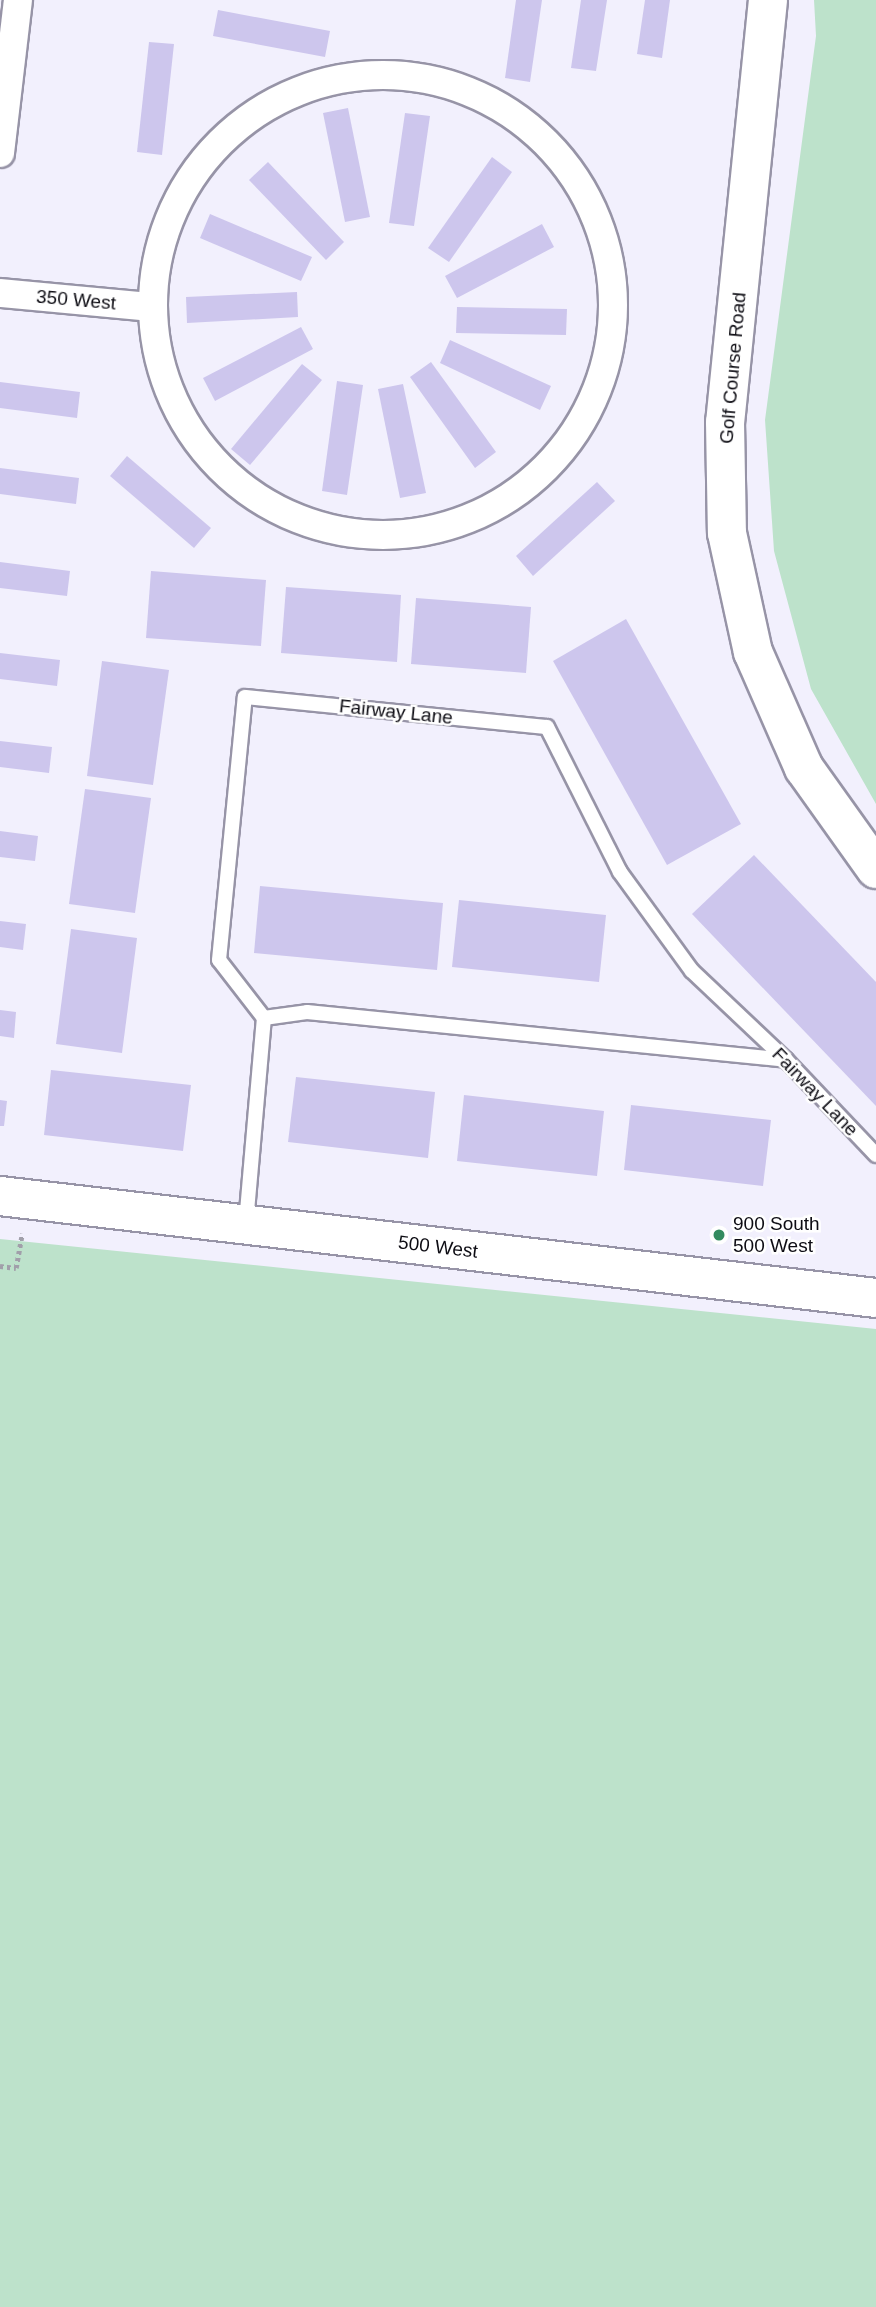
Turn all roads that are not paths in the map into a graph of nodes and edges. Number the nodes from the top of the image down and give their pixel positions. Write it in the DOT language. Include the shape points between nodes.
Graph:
graph roads {
  1 [pos="18,0"];
  2 [pos="768,0"];
  3 [pos="0,153"];
  4 [pos="0,293"];
  5 [pos="152,307"];
  6 [pos="876,869"];
  7 [pos="264,1017"];
  8 [pos="786,1060"];
  9 [pos="876,1155"];
  10 [pos="0,1196"];
  11 [pos="246,1224"];
  12 [pos="876,1298"];
  1 -- 3 [label="street"];
  2 -- 6 [label="street, Golf Course Road" via="725,422 727,533 753,652 804,768"];
  4 -- 5 [label="street, 350 West"];
  5 -- 5 [label="street" via="163,376 193,438 231,478 300,522 368,537 437,531 501,505 554,462 593,404 613,331 610,256 582,185 533,128 469,89 395,72 321,81 252,113 198,165 163,233"];
  7 -- 8 [label="lane" via="307,1012"];
  7 -- 8 [label="lane, Fairway Lane" via="219,960 245,697 547,727 628,883 692,971"];
  7 -- 11 [label="lane"];
  8 -- 9 [label="lane, Fairway Lane"];
  10 -- 11 [label="street, 500 West"];
  11 -- 12 [label="street, 500 West"];
}
